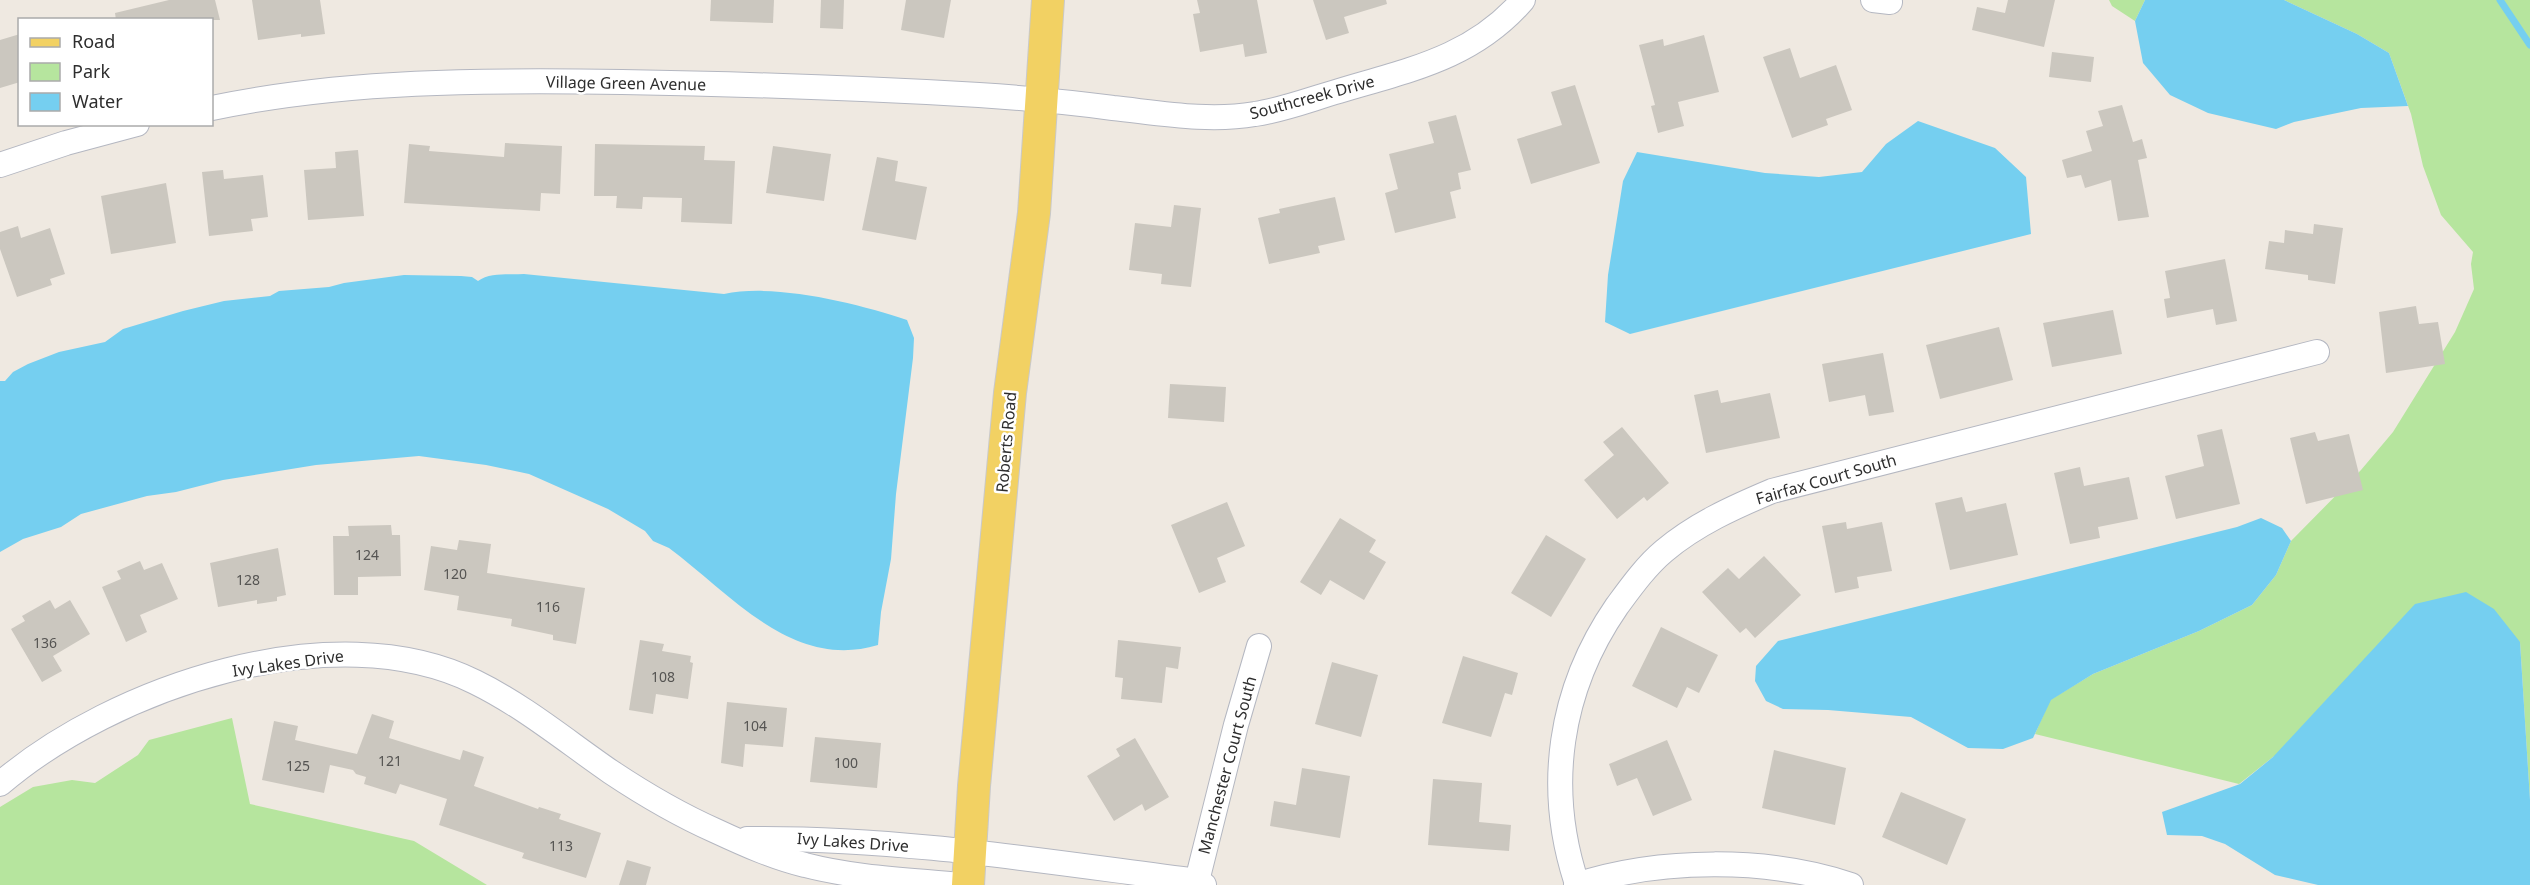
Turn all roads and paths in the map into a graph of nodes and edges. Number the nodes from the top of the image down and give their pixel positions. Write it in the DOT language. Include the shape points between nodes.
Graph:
graph roads {
  1 [pos="1048,0"];
  2 [pos="1523,0"];
  3 [pos="1042,99"];
  4 [pos="213,108"];
  5 [pos="130,126"];
  6 [pos="0,165"];
  7 [pos="2317,352"];
  8 [pos="1259,646"];
  9 [pos="0,784"];
  10 [pos="736,839"];
  11 [pos="970,851"];
  12 [pos="1199,884"];
  13 [pos="961,885"];
  14 [pos="968,885"];
  15 [pos="1577,885"];
  16 [pos="1851,885"];
  1 -- 3 [label="main road, Roberts Road"];
  2 -- 3 [label="street, Southcreek Drive" via="1487,34 1434,63 1255,114 1217,118"];
  3 -- 4 [label="street, Village Green Avenue" via="786,85 427,82 321,90"];
  3 -- 11 [label="main road, Roberts Road"];
  5 -- 6 [label="street"];
  7 -- 15 [label="street, Fairfax Court South" via="1772,491 1698,527 1665,551 1627,592 1606,622 1588,655 1566,717 1561,757 1562,829"];
  8 -- 12 [label="street, Manchester Court South" via="1227,758"];
  9 -- 10 [label="street, Ivy Lakes Drive" via="66,738 137,700 174,686 269,663 365,654 419,660 473,681 510,700 652,798"];
  10 -- 11 [label="street, Ivy Lakes Drive" via="844,840"];
  10 -- 13 [label="street, Ivy Lakes Drive" via="804,865 866,876"];
  11 -- 12 [label="street, Ivy Lakes Drive"];
  11 -- 14 [label="main road, Roberts Road"];
  15 -- 16 [label="street" via="1606,876 1719,864 1795,871"];
}
